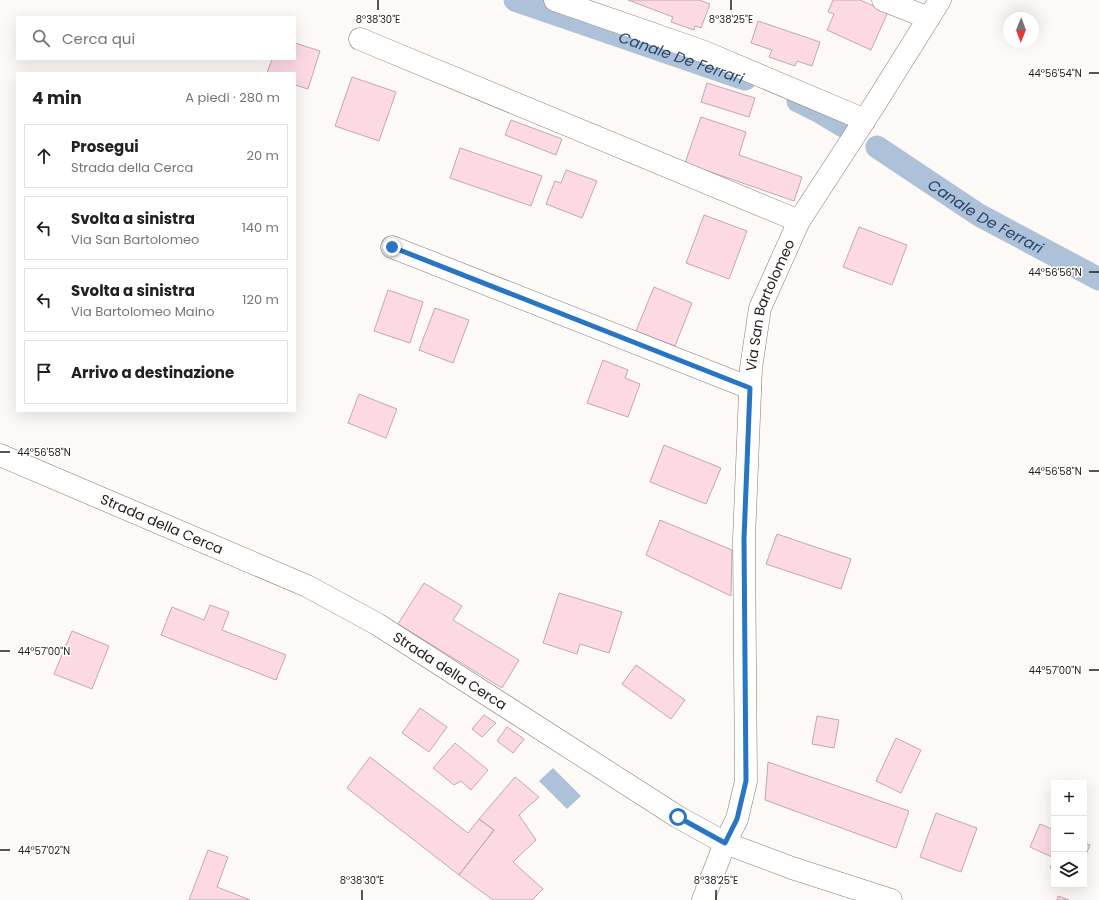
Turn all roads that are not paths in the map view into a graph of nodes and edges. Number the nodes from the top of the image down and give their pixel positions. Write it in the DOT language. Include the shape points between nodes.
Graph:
graph roads {
  1 [pos="556,0"];
  2 [pos="883,0"];
  3 [pos="934,9"];
  4 [pos="360,40"];
  5 [pos="865,120"];
  6 [pos="799,220"];
  7 [pos="392,247"];
  8 [pos="750,388"];
  9 [pos="0,455"];
  10 [pos="725,843"];
  11 [pos="703,900"];
  12 [pos="891,900"];
  1 -- 5 [label="street" via="702,51"];
  2 -- 3 [label="street"];
  3 -- 5 [label="street, Via San Bartolomeo"];
  4 -- 6 [label="street"];
  5 -- 6 [label="street, Via San Bartolomeo"];
  6 -- 8 [label="street, Via San Bartolomeo" via="760,308"];
  7 -- 8 [label="street"];
  8 -- 10 [label="street, Via San Bartolomeo" via="744,539 746,781 737,819"];
  9 -- 10 [label="street, Strada della Cerca" via="307,586 377,624 671,813"];
  10 -- 11 [label="street, Via San Bartolomeo"];
  10 -- 12 [label="street, Strada della Cerca"];
}
